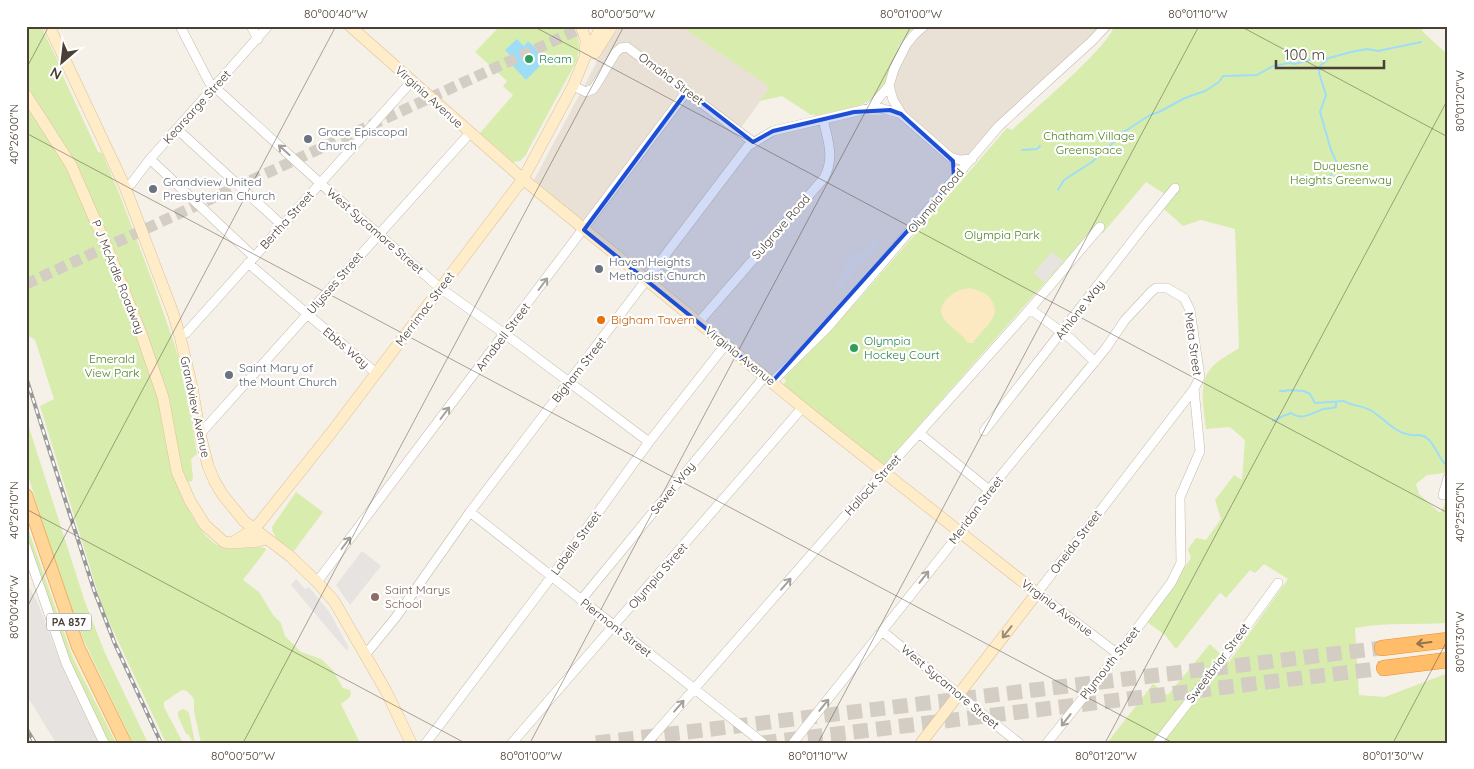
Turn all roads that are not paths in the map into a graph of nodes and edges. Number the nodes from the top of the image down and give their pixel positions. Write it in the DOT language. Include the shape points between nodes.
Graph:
graph roads {
  1 [pos="48,26"];
  2 [pos="180,26"];
  3 [pos="251,26"];
  4 [pos="268,26"];
  5 [pos="350,26"];
  6 [pos="581,26"];
  7 [pos="602,26"];
  8 [pos="612,26"];
  9 [pos="924,26"];
  10 [pos="1106,26"];
  11 [pos="258,38"];
  12 [pos="585,57"];
  13 [pos="412,81"];
  14 [pos="575,81"];
  15 [pos="889,86"];
  16 [pos="214,87"];
  17 [pos="687,91"];
  18 [pos="26,96"];
  19 [pos="870,108"];
  20 [pos="901,114"];
  21 [pos="823,119"];
  22 [pos="177,128"];
  23 [pos="470,133"];
  24 [pos="753,142"];
  25 [pos="950,156"];
  26 [pos="150,159"];
  27 [pos="972,159"];
  28 [pos="523,179"];
  29 [pos="954,179"];
  30 [pos="320,183"];
  31 [pos="124,186"];
  32 [pos="1175,188"];
  33 [pos="283,226"];
  34 [pos="1100,227"];
  35 [pos="584,230"];
  36 [pos="379,233"];
  37 [pos="251,260"];
  38 [pos="646,280"];
  39 [pos="440,288"];
  40 [pos="1167,288"];
  41 [pos="1030,309"];
  42 [pos="307,315"];
  43 [pos="699,322"];
  44 [pos="1062,332"];
  45 [pos="505,334"];
  46 [pos="180,336"];
  47 [pos="726,344"];
  48 [pos="1094,362"];
  49 [pos="376,373"];
  50 [pos="768,379"];
  51 [pos="569,382"];
  52 [pos="1194,389"];
  53 [pos="802,408"];
  54 [pos="984,431"];
  55 [pos="919,433"];
  56 [pos="200,434"];
  57 [pos="649,442"];
  58 [pos="884,473"];
  59 [pos="1448,478"];
  60 [pos="989,490"];
  61 [pos="26,495"];
  62 [pos="1443,495"];
  63 [pos="470,512"];
  64 [pos="254,529"];
  65 [pos="960,532"];
  66 [pos="266,539"];
  67 [pos="232,543"];
  68 [pos="26,547"];
  69 [pos="552,576"];
  70 [pos="317,582"];
  71 [pos="1171,583"];
  72 [pos="1278,583"];
  73 [pos="1037,593"];
  74 [pos="581,600"];
  75 [pos="614,626"];
  76 [pos="882,631"];
  77 [pos="1448,640"];
  78 [pos="1382,648"];
  79 [pos="1118,654"];
  80 [pos="365,655"];
  81 [pos="1448,660"];
  82 [pos="1384,668"];
  83 [pos="695,688"];
  84 [pos="958,695"];
  85 [pos="104,743"];
  86 [pos="125,743"];
  87 [pos="411,743"];
  88 [pos="426,743"];
  89 [pos="512,743"];
  90 [pos="647,743"];
  91 [pos="762,743"];
  92 [pos="793,743"];
  93 [pos="921,743"];
  94 [pos="1018,743"];
  95 [pos="1047,743"];
  96 [pos="1158,743"];
  1 -- 31 [label="street, Grandview Avenue"];
  2 -- 16 [label="street, West Sycamore Street"];
  3 -- 11 [label="street"];
  4 -- 11 [label="street, Kearsarge Street"];
  5 -- 13 [label="street, Virginia Avenue"];
  6 -- 12 [label="street" via="586,40"];
  7 -- 12 [label="street, Merrimac Street"];
  8 -- 14 [label="street, Merrimac Street"];
  9 -- 15 [label="street" via="906,45"];
  10 -- 27 [label="street, Olympia Road" via="999,126"];
  11 -- 16 [label="street, Kearsarge Street"];
  12 -- 14 [label="street, Merrimac Street"];
  13 -- 23 [label="street, Virginia Avenue"];
  13 -- 30 [label="street, Bertha Street"];
  14 -- 17 [label="street, Omaha Street" via="586,92 593,89 616,52 624,47"];
  14 -- 28 [label="street, Merrimac Street"];
  15 -- 19 [label="street"];
  15 -- 20 [label="street"];
  16 -- 22 [label="street, Kearsarge Street"];
  30 -- 16 [label="street, West Sycamore Street, one-way"];
  17 -- 24 [label="street, Omaha Street"];
  17 -- 35 [label="street, Amabell Street"];
  18 -- 67 [label="street, P J McArdle Roadway" via="71,165 108,250 163,397 177,472 190,501 216,537"];
  19 -- 20 [label="street, Bigham Street"];
  19 -- 21 [label="street, Bigham Street"];
  20 -- 25 [label="street, Bigham Street"];
  21 -- 24 [label="street, Bigham Street" via="773,131"];
  21 -- 43 [label="street, Sulgrave Road" via="831,154 824,178"];
  22 -- 26 [label="street, Kearsarge Street"];
  22 -- 33 [label="street"];
  23 -- 28 [label="street, Virginia Avenue"];
  23 -- 36 [label="street, Ulysses Street"];
  24 -- 38 [label="street, Bigham Street"];
  25 -- 27 [label="street" via="960,160"];
  25 -- 29 [label="street"];
  26 -- 31 [label="street, Kearsarge Street" via="131,184"];
  26 -- 37 [label="street, Ebbs Way"];
  27 -- 29 [label="street, Olympia Road"];
  28 -- 35 [label="street, Virginia Avenue"];
  28 -- 39 [label="street, Merrimac Street"];
  29 -- 50 [label="street, Olympia Road" via="828,327"];
  30 -- 33 [label="street, Bertha Street"];
  30 -- 36 [label="street, West Sycamore Street"];
  31 -- 46 [label="street, Grandview Avenue"];
  32 -- 44 [label="street, Athlone Way"];
  33 -- 37 [label="street, Bertha Street"];
  34 -- 41 [label="street, Hallock Street"];
  35 -- 38 [label="street, Virginia Avenue"];
  45 -- 35 [label="street, Amabell Street, one-way"];
  36 -- 39 [label="street, West Sycamore Street"];
  36 -- 42 [label="street, Ulysses Street"];
  37 -- 42 [label="street, Ebbs Way"];
  37 -- 46 [label="street, Bertha Street"];
  38 -- 43 [label="street, Virginia Avenue"];
  38 -- 51 [label="street, Bigham Street"];
  39 -- 45 [label="street, West Sycamore Street"];
  39 -- 49 [label="street, Merrimac Street"];
  40 -- 48 [label="street, Meridan Street" via="1156,288 1151,292"];
  40 -- 52 [label="street, Meta Street" via="1184,298 1190,310 1200,377"];
  41 -- 44 [label="street"];
  41 -- 55 [label="street, Hallock Street"];
  42 -- 49 [label="street, Ebbs Way"];
  42 -- 56 [label="street, Ulysses Street"];
  43 -- 47 [label="street, Virginia Avenue"];
  44 -- 48 [label="street"];
  44 -- 54 [label="street, Athlone Way"];
  45 -- 51 [label="street, West Sycamore Street"];
  70 -- 45 [label="street, Amabell Street, one-way"];
  46 -- 56 [label="street, Grandview Avenue"];
  47 -- 50 [label="street, Virginia Avenue"];
  47 -- 57 [label="street, Labelle Street"];
  48 -- 60 [label="street, Meridan Street"];
  49 -- 64 [label="street, Merrimac Street"];
  50 -- 53 [label="street, Virginia Avenue"];
  50 -- 74 [label="street, Sewer Way"];
  51 -- 57 [label="street, West Sycamore Street"];
  51 -- 63 [label="street, Bigham Street"];
  52 -- 71 [label="street, Meta Street" via="1200,451 1180,497 1181,563"];
  52 -- 73 [label="street, Oneida Street"];
  53 -- 58 [label="street, Virginia Avenue"];
  53 -- 75 [label="street, Olympia Street"];
  55 -- 58 [label="street, Hallock Street"];
  55 -- 60 [label="street"];
  56 -- 64 [label="street, Grandview Avenue" via="208,466 218,487"];
  57 -- 69 [label="street, Labelle Street"];
  58 -- 65 [label="street, Virginia Avenue"];
  83 -- 58 [label="street, Hallock Street, one-way"];
  59 -- 62 [label="street"];
  60 -- 65 [label="street, Meridan Street"];
  61 -- 86 [label="main road, PA 837" via="78,647"];
  63 -- 69 [label="street, Piermont Street"];
  63 -- 80 [label="street, Bigham Street"];
  64 -- 66 [label="street, Grandview Avenue"];
  64 -- 67 [label="street"];
  65 -- 73 [label="street, Virginia Avenue"];
  76 -- 65 [label="street, Meridan Street, one-way"];
  66 -- 67 [label="street"];
  66 -- 70 [label="street, Grandview Avenue"];
  68 -- 85 [label="street" via="66,663"];
  69 -- 74 [label="street, Piermont Street"];
  69 -- 88 [label="street, Labelle Street"];
  70 -- 80 [label="street, Grandview Avenue" via="334,601"];
  71 -- 79 [label="street, Plymouth Street"];
  72 -- 96 [label="street, Sweetbriar Street"];
  73 -- 79 [label="street, Virginia Avenue"];
  73 -- 84 [label="street, Oneida Street, one-way"];
  74 -- 75 [label="street, Piermont Street"];
  75 -- 83 [label="street, Piermont Street"];
  75 -- 89 [label="street, Olympia Street"];
  76 -- 84 [label="street, West Sycamore Street"];
  92 -- 76 [label="street, Meridan Street, one-way"];
  77 -- 78 [label="highway, one-way"];
  79 -- 95 [label="street, Plymouth Street, one-way"];
  80 -- 87 [label="street, Grandview Avenue"];
  81 -- 82 [label="highway"];
  90 -- 83 [label="street, Hallock Street, one-way"];
  83 -- 91 [label="street, Piermont Street"];
  84 -- 93 [label="street, Oneida Street"];
  84 -- 94 [label="street, West Sycamore Street"];
}
